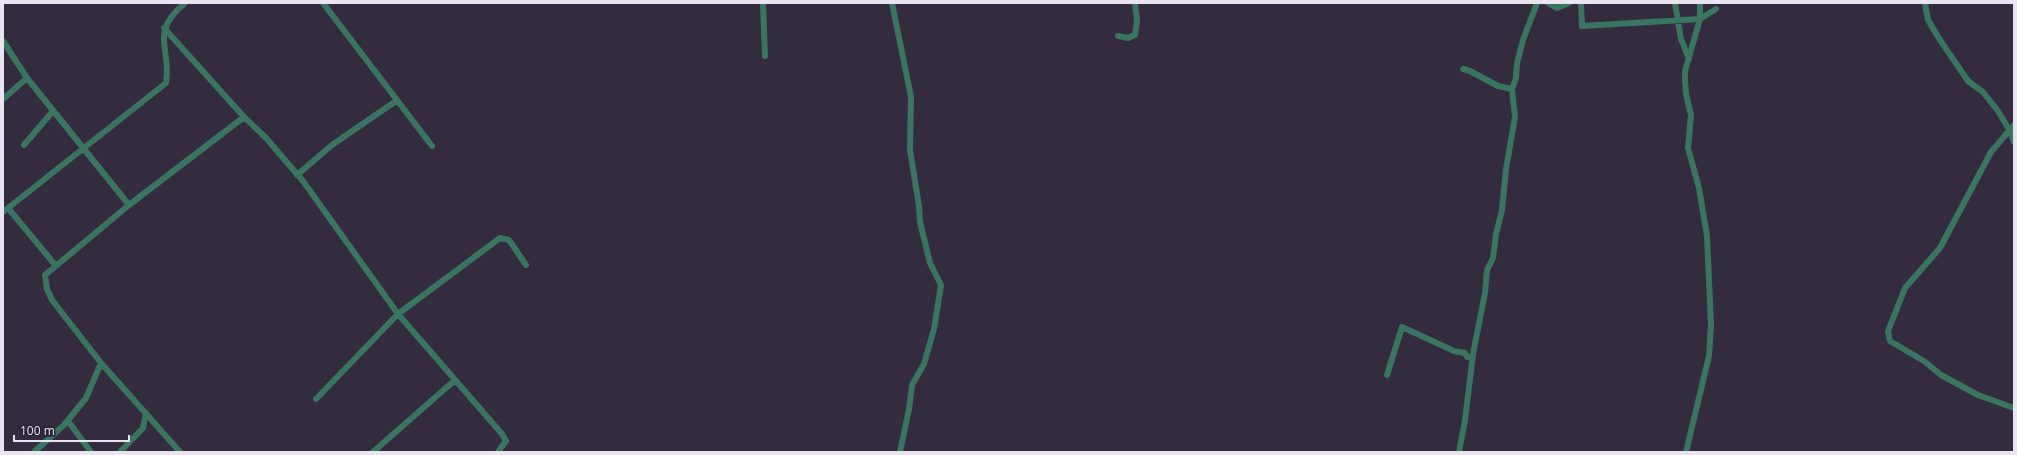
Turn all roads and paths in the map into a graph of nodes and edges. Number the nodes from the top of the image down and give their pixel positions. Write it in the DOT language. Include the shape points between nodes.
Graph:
graph roads {
  1 [pos="185,3"];
  2 [pos="323,3"];
  3 [pos="763,3"];
  4 [pos="892,3"];
  5 [pos="1135,3"];
  6 [pos="1537,3"];
  7 [pos="1548,3"];
  8 [pos="1569,3"];
  9 [pos="1581,3"];
  10 [pos="1675,3"];
  11 [pos="1700,3"];
  12 [pos="1925,3"];
  13 [pos="1716,9"];
  14 [pos="1700,19"];
  15 [pos="1679,20"];
  16 [pos="164,28"];
  17 [pos="1118,36"];
  18 [pos="3,41"];
  19 [pos="765,56"];
  20 [pos="1689,59"];
  21 [pos="1463,70"];
  22 [pos="27,78"];
  23 [pos="1512,89"];
  24 [pos="3,99"];
  25 [pos="396,101"];
  26 [pos="54,111"];
  27 [pos="244,118"];
  28 [pos="2014,125"];
  29 [pos="2010,131"];
  30 [pos="2014,142"];
  31 [pos="24,145"];
  32 [pos="432,146"];
  33 [pos="83,148"];
  34 [pos="297,175"];
  35 [pos="130,205"];
  36 [pos="5,210"];
  37 [pos="526,265"];
  38 [pos="56,266"];
  39 [pos="398,314"];
  40 [pos="1472,357"];
  41 [pos="101,363"];
  42 [pos="1387,375"];
  43 [pos="455,380"];
  44 [pos="316,399"];
  45 [pos="2014,408"];
  46 [pos="146,412"];
  47 [pos="68,421"];
  48 [pos="34,452"];
  49 [pos="91,452"];
  50 [pos="120,452"];
  51 [pos="180,452"];
  52 [pos="373,452"];
  53 [pos="498,452"];
  54 [pos="900,452"];
  55 [pos="1459,452"];
  56 [pos="1686,452"];
  1 -- 16 [label="street"];
  2 -- 25 [label="street"];
  3 -- 19 [label="street"];
  4 -- 54 [label="street" via="911,97 910,150 920,222 930,263 941,285 934,329 924,364 912,385"];
  5 -- 17 [label="street" via="1135,35 1128,38"];
  6 -- 23 [label="street" via="1523,40"];
  7 -- 8 [label="street" via="1557,8"];
  9 -- 15 [label="street" via="1582,26"];
  10 -- 15 [label="street"];
  11 -- 14 [label="street"];
  12 -- 29 [label="street" via="1928,20 1940,40 1968,81 1983,92 1998,110"];
  13 -- 14 [label="street"];
  14 -- 15 [label="street"];
  14 -- 20 [label="street"];
  15 -- 20 [label="street" via="1681,39"];
  16 -- 27 [label="street"];
  16 -- 33 [label="street" via="163,43 168,69 166,83"];
  18 -- 22 [label="street"];
  20 -- 56 [label="street" via="1685,80 1691,114 1688,148 1706,224 1711,325 1708,356"];
  21 -- 23 [label="street" via="1470,71 1498,86"];
  22 -- 24 [label="street"];
  22 -- 26 [label="street"];
  23 -- 40 [label="street" via="1515,117 1502,210 1493,258 1487,270"];
  25 -- 32 [label="street"];
  25 -- 34 [label="street" via="332,145"];
  26 -- 31 [label="street"];
  26 -- 33 [label="street"];
  27 -- 34 [label="street" via="266,138"];
  27 -- 35 [label="street"];
  28 -- 29 [label="street"];
  29 -- 30 [label="street"];
  29 -- 45 [label="street" via="1991,152 1940,248 1905,288 1888,331 1890,341 1924,361 1941,375 1978,395"];
  33 -- 35 [label="street"];
  33 -- 36 [label="street"];
  34 -- 39 [label="street"];
  35 -- 38 [label="street"];
  36 -- 38 [label="street"];
  37 -- 39 [label="street" via="509,240 500,238"];
  38 -- 41 [label="street" via="45,275 52,300"];
  39 -- 43 [label="street"];
  39 -- 44 [label="street"];
  40 -- 42 [label="street" via="1467,357 1465,353 1454,351 1402,326"];
  40 -- 55 [label="street"];
  41 -- 46 [label="street"];
  41 -- 47 [label="street" via="86,398"];
  43 -- 52 [label="street"];
  43 -- 53 [label="street" via="502,434 506,442"];
  46 -- 50 [label="street" via="143,428"];
  46 -- 51 [label="street"];
  47 -- 48 [label="street"];
  47 -- 49 [label="street"];
}
